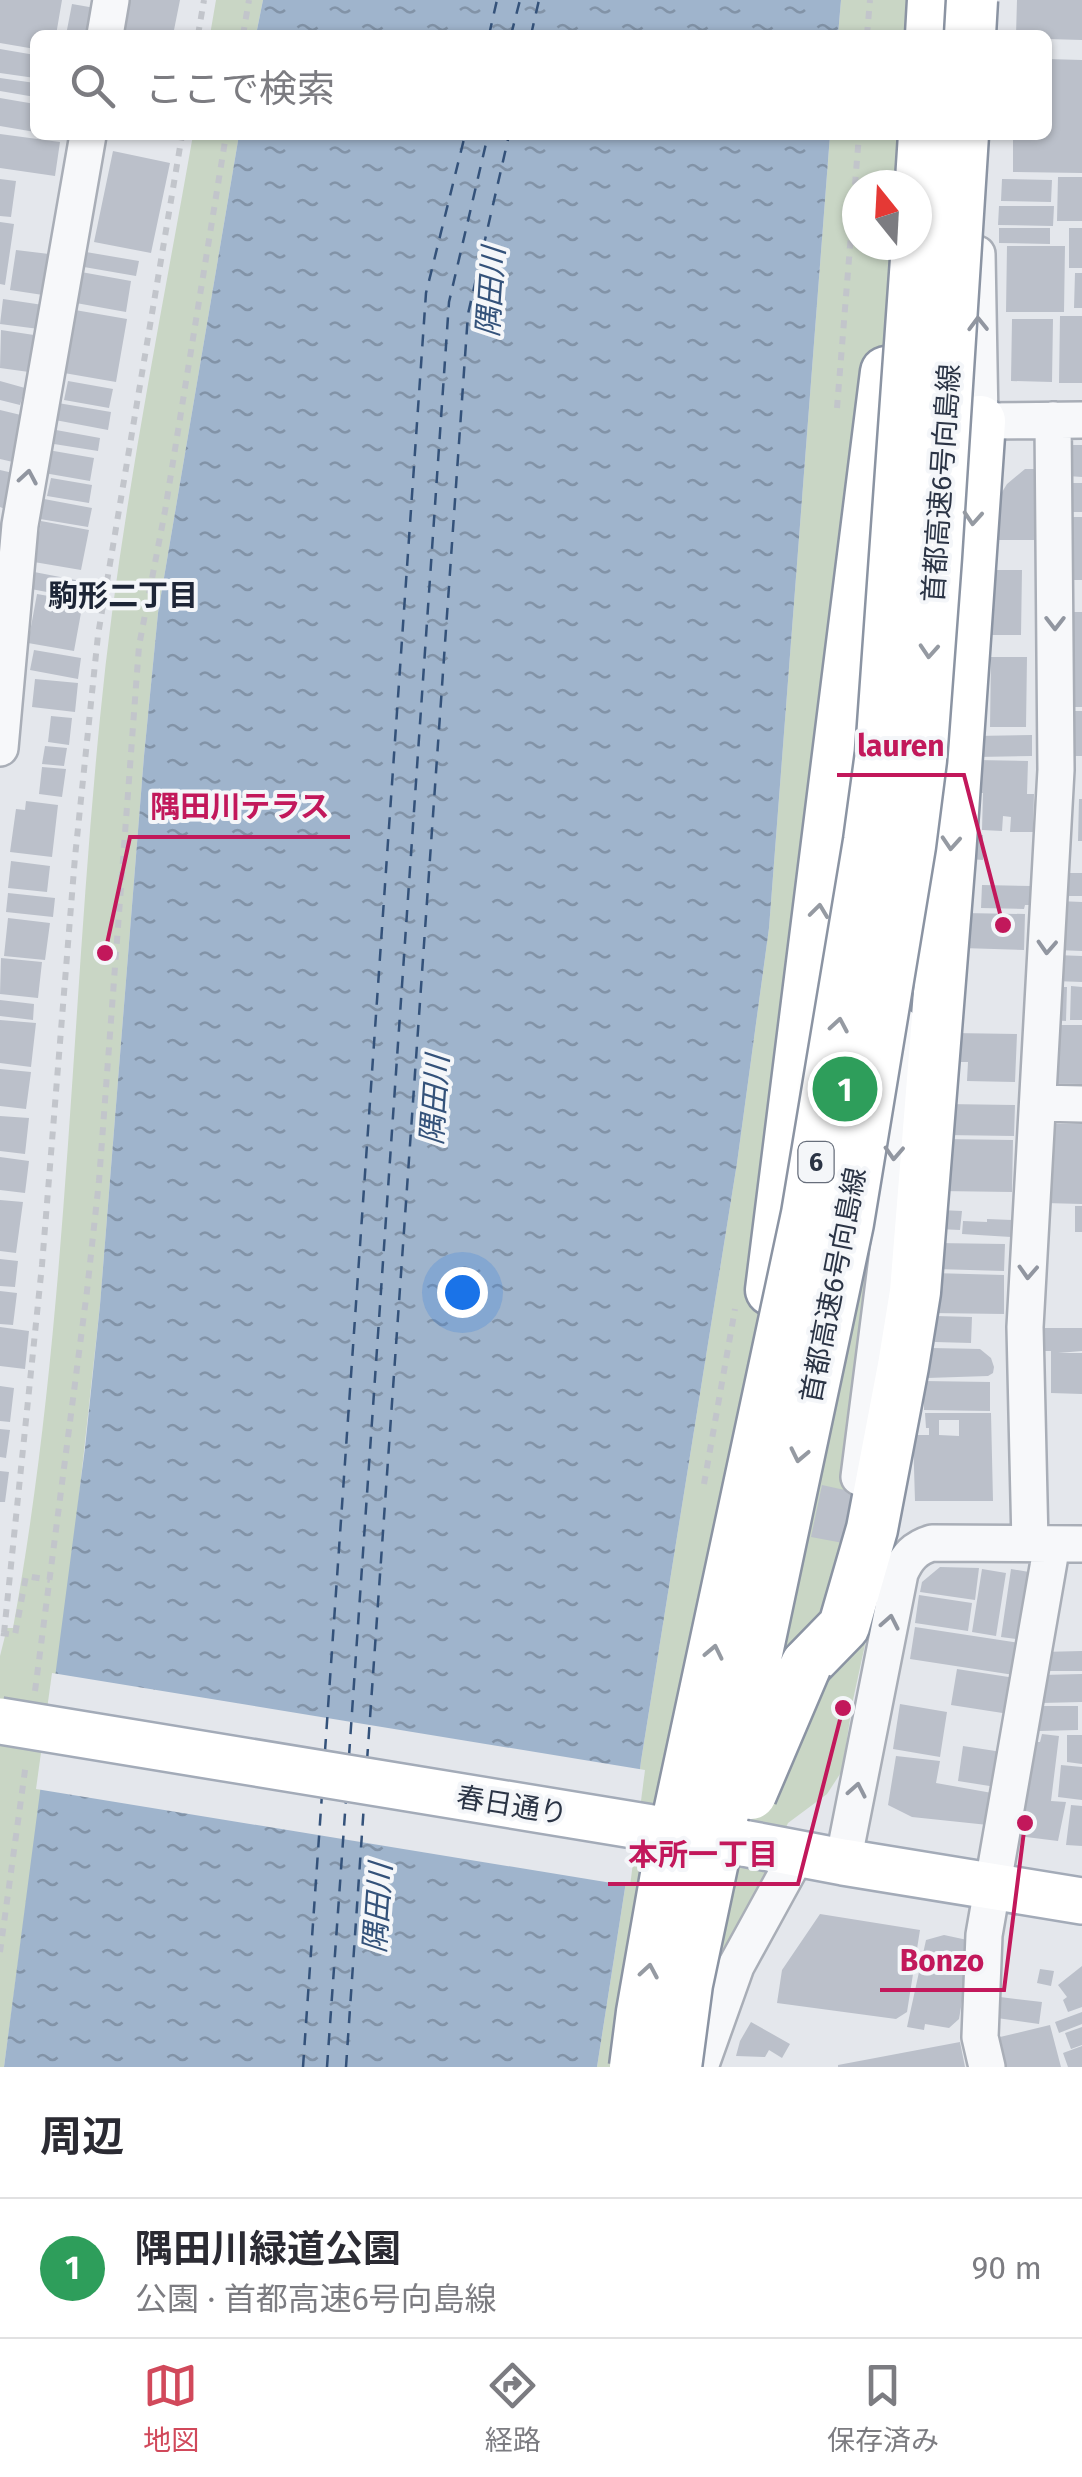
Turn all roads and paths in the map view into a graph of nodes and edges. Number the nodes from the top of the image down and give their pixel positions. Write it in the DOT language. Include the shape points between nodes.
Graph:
graph roads {
  1 [pos="111,0"];
  2 [pos="204,0"];
  3 [pos="249,0"];
  4 [pos="870,0"];
  5 [pos="933,0"];
  6 [pos="974,0"];
  7 [pos="990,0"];
  8 [pos="106,30"];
  9 [pos="199,30"];
  10 [pos="244,30"];
  11 [pos="867,30"];
  12 [pos="931,30"];
  13 [pos="967,30"];
  14 [pos="987,30"];
  15 [pos="87,140"];
  16 [pos="181,140"];
  17 [pos="225,140"];
  18 [pos="922,140"];
  19 [pos="924,140"];
  20 [pos="963,140"];
  21 [pos="978,140"];
  22 [pos="912,170"];
  23 [pos="922,170"];
  24 [pos="900,260"];
  25 [pos="916,260"];
  26 [pos="1068,420"];
  27 [pos="980,421"];
  28 [pos="10,523"];
  29 [pos="0,748"];
  30 [pos="1069,770"];
  31 [pos="910,846"];
  32 [pos="1039,1103"];
  33 [pos="1082,1104"];
  34 [pos="740,1528"];
  35 [pos="1055,1544"];
  36 [pos="50,1580"];
  37 [pos="2,1633"];
  38 [pos="806,1666"];
  39 [pos="17,1709"];
  40 [pos="26,1756"];
  41 [pos="798,1854"];
  42 [pos="842,1862"];
  43 [pos="992,1887"];
  44 [pos="1082,1900"];
  45 [pos="0,1952"];
  46 [pos="687,1984"];
  47 [pos="635,2067"];
  48 [pos="676,2067"];
  49 [pos="700,2067"];
  50 [pos="987,2067"];
  1 -- 8 [label="street"];
  2 -- 9 [label="path"];
  3 -- 10 [label="path"];
  4 -- 11 [label="path"];
  5 -- 12 [label="highway"];
  6 -- 13 [label="highway, bridge"];
  7 -- 14 [label="street"];
  28 -- 15 [label="street, one-way"];
  16 -- 37 [label="path" via="98,635"];
  17 -- 36 [label="path" via="140,646 98,1181"];
  18 -- 22 [label="highway"];
  19 -- 23 [label="highway, 首都高速6号向島線 / 6, bridge"];
  20 -- 31 [label="highway, 首都高速6号向島線 / 6, one-way, bridge"];
  27 -- 21 [label="street, one-way"];
  34 -- 24 [label="highway, one-way, bridge"];
  34 -- 25 [label="highway, 首都高速6号向島線 / 6, one-way, bridge" via="807,1214 870,842"];
  26 -- 27 [label="street"];
  26 -- 30 [label="street, one-way"];
  27 -- 38 [label="highway, one-way" via="915,1292 872,1529 844,1626"];
  28 -- 29 [label="street"];
  30 -- 32 [label="street, one-way"];
  31 -- 38 [label="street, one-way, bridge" via="890,1235 854,1518 830,1612"];
  31 -- 46 [label="highway, 首都高速6号向島線 / 6, one-way, bridge" via="848,1223"];
  32 -- 33 [label="street"];
  32 -- 35 [label="street, one-way" via="1025,1328"];
  47 -- 34 [label="highway, 首都高速6号向島線 / 6, one-way, bridge" via="667,1869"];
  42 -- 35 [label="street, one-way" via="906,1561 932,1542"];
  35 -- 43 [label="street"];
  36 -- 37 [label="path" via="26,1576 15,1635"];
  36 -- 39 [label="path"];
  38 -- 46 [label="highway, 6, bridge" via="732,1838"];
  39 -- 41 [label="main road, 春日通り, bridge"];
  40 -- 45 [label="path"];
  41 -- 42 [label="main road, 春日通り"];
  41 -- 49 [label="street" via="736,1966"];
  42 -- 43 [label="main road, 春日通り"];
  43 -- 44 [label="main road, 春日通り"];
  43 -- 50 [label="street" via="980,2036"];
  46 -- 48 [label="highway, 首都高速6号向島線 / 6, bridge"];
}
